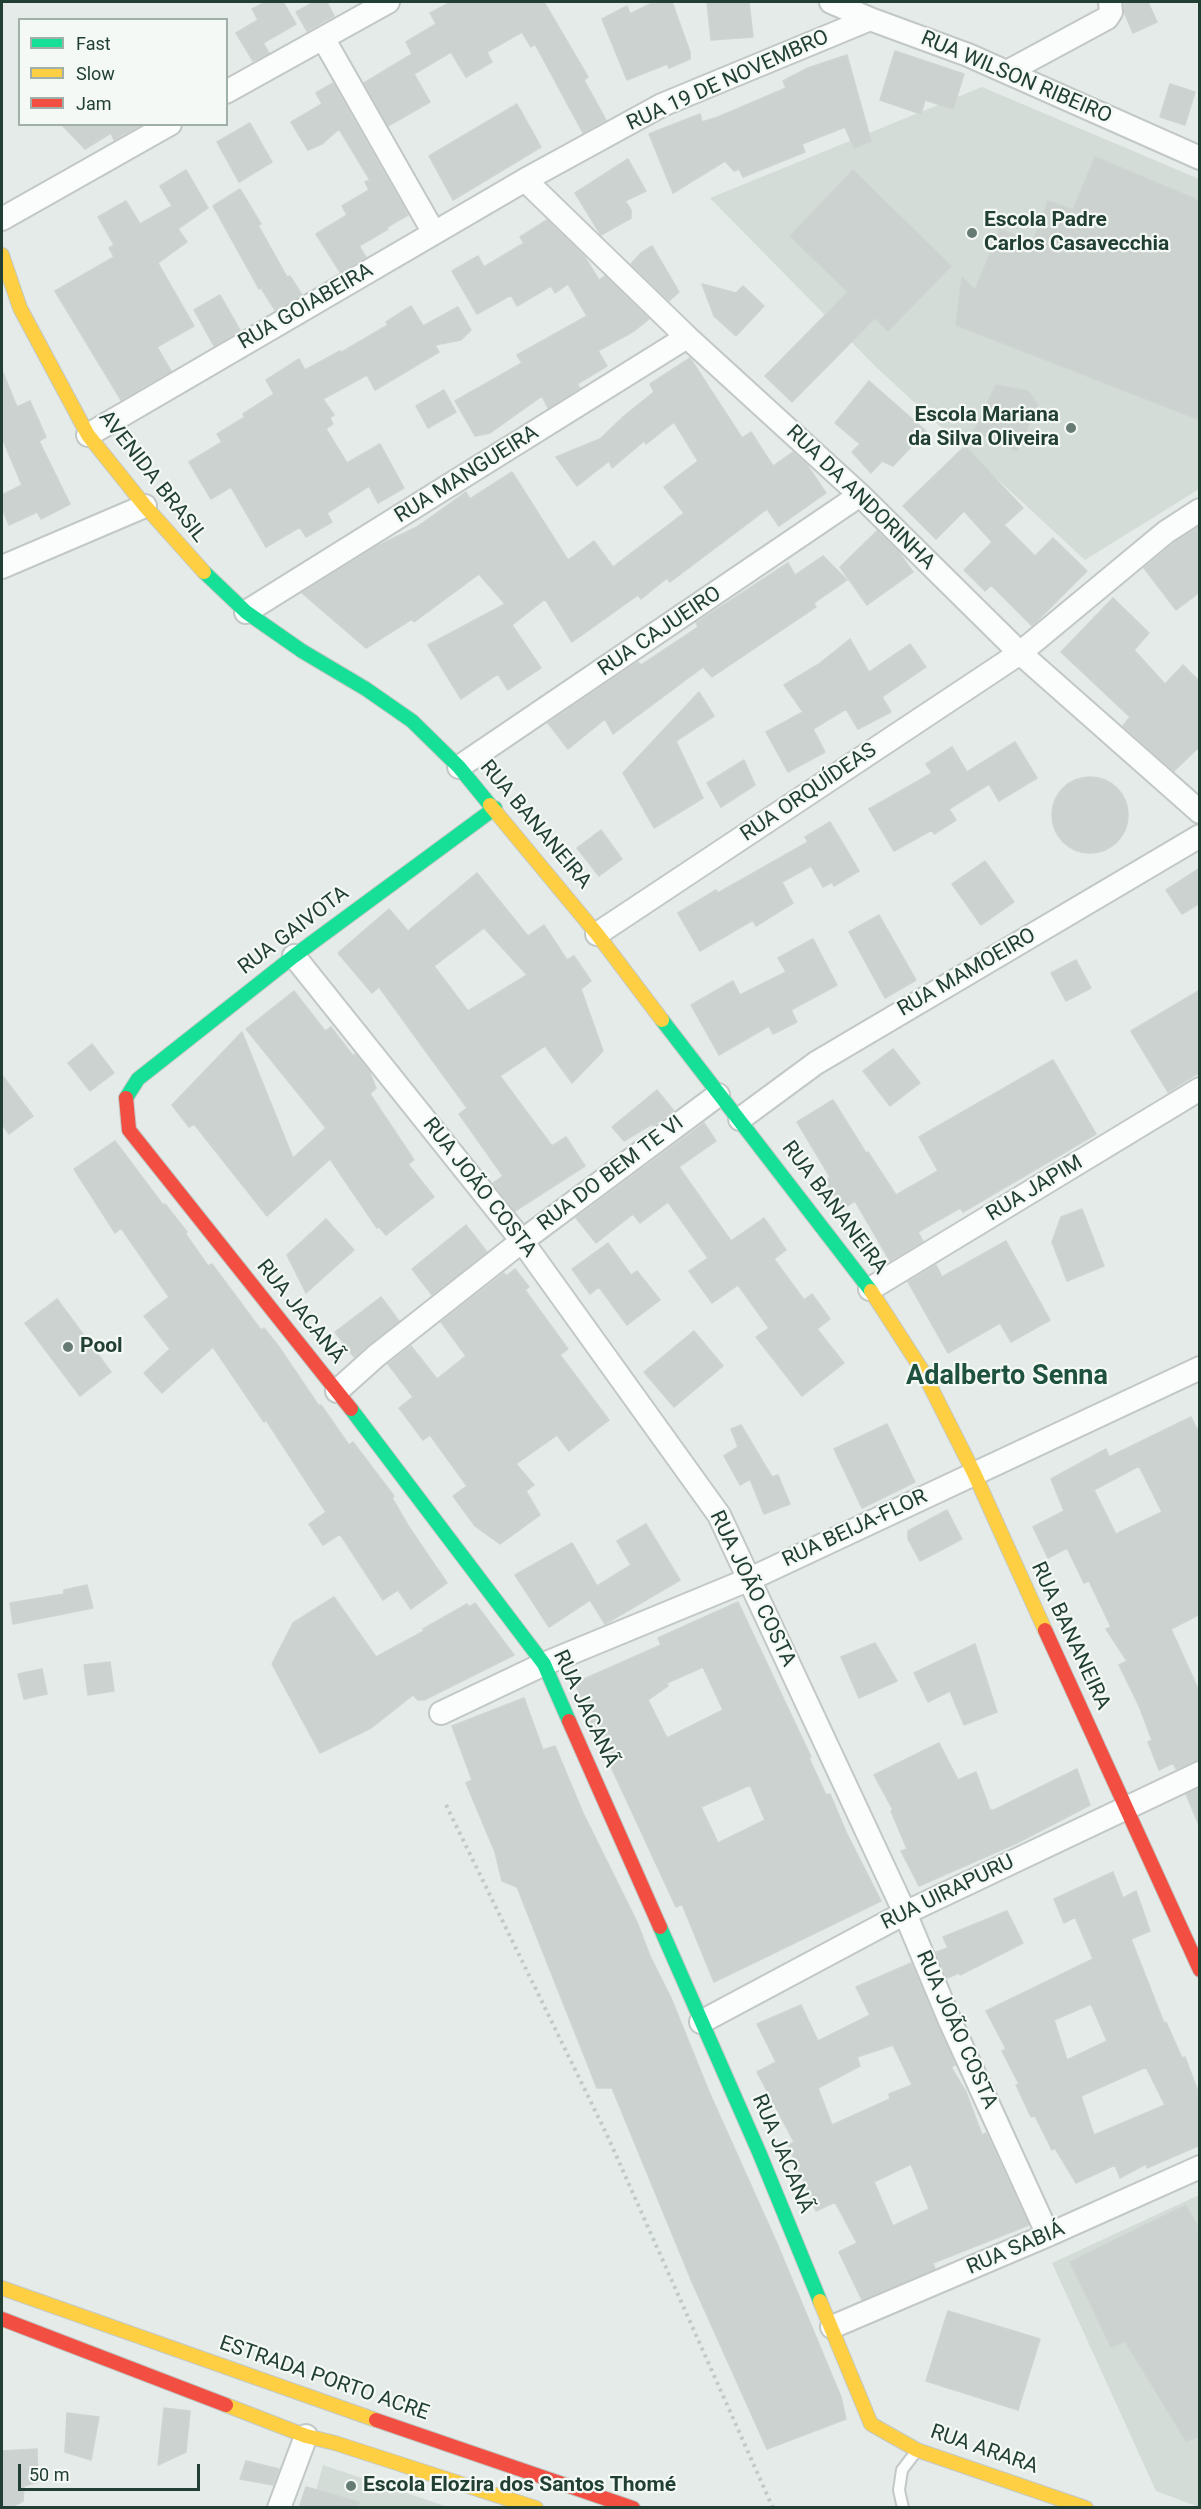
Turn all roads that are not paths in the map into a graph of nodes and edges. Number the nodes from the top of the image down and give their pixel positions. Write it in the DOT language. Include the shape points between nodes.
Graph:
graph roads {
  1 [pos="388,2"];
  2 [pos="831,2"];
  3 [pos="1110,2"];
  4 [pos="870,19"];
  5 [pos="323,38"];
  6 [pos="1007,72"];
  7 [pos="228,91"];
  8 [pos="166,126"];
  9 [pos="1200,158"];
  10 [pos="525,180"];
  11 [pos="2,219"];
  12 [pos="434,233"];
  13 [pos="2,255"];
  14 [pos="11,312"];
  15 [pos="687,337"];
  16 [pos="88,435"];
  17 [pos="860,495"];
  18 [pos="145,506"];
  19 [pos="1200,510"];
  20 [pos="2,567"];
  21 [pos="246,612"];
  22 [pos="1020,653"];
  23 [pos="459,767"];
  24 [pos="495,808"];
  25 [pos="1200,812"];
  26 [pos="1200,836"];
  27 [pos="597,933"];
  28 [pos="294,956"];
  29 [pos="1200,1089"];
  30 [pos="718,1095"];
  31 [pos="126,1096"];
  32 [pos="740,1119"];
  33 [pos="522,1241"];
  34 [pos="870,1289"];
  35 [pos="1197,1377"];
  36 [pos="337,1390"];
  37 [pos="974,1473"];
  38 [pos="750,1579"];
  39 [pos="544,1664"];
  40 [pos="441,1713"];
  41 [pos="1200,1773"];
  42 [pos="1126,1806"];
  43 [pos="905,1913"];
  44 [pos="1200,1970"];
  45 [pos="702,2022"];
  46 [pos="1200,2168"];
  47 [pos="1048,2235"];
  48 [pos="2,2288"];
  49 [pos="2,2319"];
  50 [pos="832,2327"];
  51 [pos="871,2424"];
  52 [pos="306,2436"];
  53 [pos="917,2450"];
  54 [pos="279,2508"];
  55 [pos="536,2508"];
  56 [pos="633,2508"];
  57 [pos="903,2508"];
  58 [pos="1086,2508"];
  1 -- 5 [label="street"];
  2 -- 4 [label="street, RUA WILSON RIBEIRO"];
  3 -- 6 [label="street" via="1107,18"];
  4 -- 6 [label="street, RUA WILSON RIBEIRO"];
  4 -- 10 [label="street, RUA 19 DE NOVEMBRO" via="662,105"];
  5 -- 7 [label="street"];
  5 -- 12 [label="street"];
  6 -- 9 [label="street, RUA WILSON RIBEIRO"];
  8 -- 11 [label="street"];
  10 -- 12 [label="street, RUA GOIABEIRA"];
  10 -- 15 [label="street, RUA DA ANDORINHA"];
  12 -- 16 [label="street, RUA GOIABEIRA"];
  13 -- 14 [label="street, AVENIDA BRASIL"];
  14 -- 16 [label="street, AVENIDA BRASIL"];
  15 -- 17 [label="street, RUA DA ANDORINHA"];
  15 -- 21 [label="street, RUA MANGUEIRA"];
  16 -- 18 [label="street, AVENIDA BRASIL"];
  17 -- 22 [label="street, RUA DA ANDORINHA"];
  17 -- 23 [label="street, RUA CAJUEIRO"];
  18 -- 20 [label="street"];
  18 -- 21 [label="street, AVENIDA BRASIL" via="193,562"];
  19 -- 22 [label="street, RUA ORQUÍDEAS" via="1166,532"];
  21 -- 23 [label="street, RUA BANANEIRA" via="403,714"];
  22 -- 25 [label="street, RUA DA ANDORINHA"];
  22 -- 27 [label="street, RUA ORQUÍDEAS"];
  23 -- 24 [label="street, RUA BANANEIRA"];
  24 -- 27 [label="street, RUA BANANEIRA"];
  24 -- 28 [label="street, RUA GAIVOTA"];
  26 -- 32 [label="street, RUA MAMOEIRO" via="816,1063"];
  27 -- 30 [label="street, RUA BANANEIRA"];
  28 -- 31 [label="street, RUA GAIVOTA" via="138,1079"];
  28 -- 33 [label="street, RUA JOÃO COSTA"];
  29 -- 34 [label="street, RUA JAPIM"];
  30 -- 32 [label="street, RUA BANANEIRA"];
  30 -- 33 [label="street, RUA DO BEM TE VI"];
  31 -- 36 [label="street, RUA JACANÃ" via="129,1130"];
  32 -- 34 [label="street, RUA BANANEIRA"];
  33 -- 36 [label="street, RUA DO BEM TE VI"];
  33 -- 38 [label="street, RUA JOÃO COSTA" via="719,1515"];
  34 -- 37 [label="street, RUA BANANEIRA" via="922,1370"];
  35 -- 37 [label="street, RUA BEIJA-FLOR"];
  36 -- 39 [label="street, RUA JACANÃ"];
  37 -- 38 [label="street, RUA BEIJA-FLOR"];
  37 -- 42 [label="street, RUA BANANEIRA"];
  38 -- 39 [label="street, RUA BEIJA-FLOR"];
  38 -- 43 [label="street, RUA JOÃO COSTA"];
  39 -- 40 [label="street, RUA BEIJA-FLOR"];
  39 -- 45 [label="street, RUA JACANÃ"];
  41 -- 42 [label="street, RUA UIRAPURU"];
  42 -- 43 [label="street, RUA UIRAPURU"];
  42 -- 44 [label="street, RUA BANANEIRA"];
  43 -- 45 [label="street, RUA UIRAPURU"];
  43 -- 47 [label="street, RUA JOÃO COSTA"];
  45 -- 50 [label="street, RUA JACANÃ"];
  46 -- 47 [label="street, RUA SABIÁ"];
  47 -- 50 [label="street, RUA SABIÁ"];
  48 -- 56 [label="street, ESTRADA PORTO ACRE"];
  49 -- 52 [label="street"];
  50 -- 51 [label="street, RUA JACANÃ"];
  51 -- 53 [label="street, RUA ARARA"];
  52 -- 54 [label="street"];
  52 -- 55 [label="street"];
  53 -- 57 [label="lane" via="902,2470 899,2490"];
  53 -- 58 [label="street, RUA ARARA"];
}
